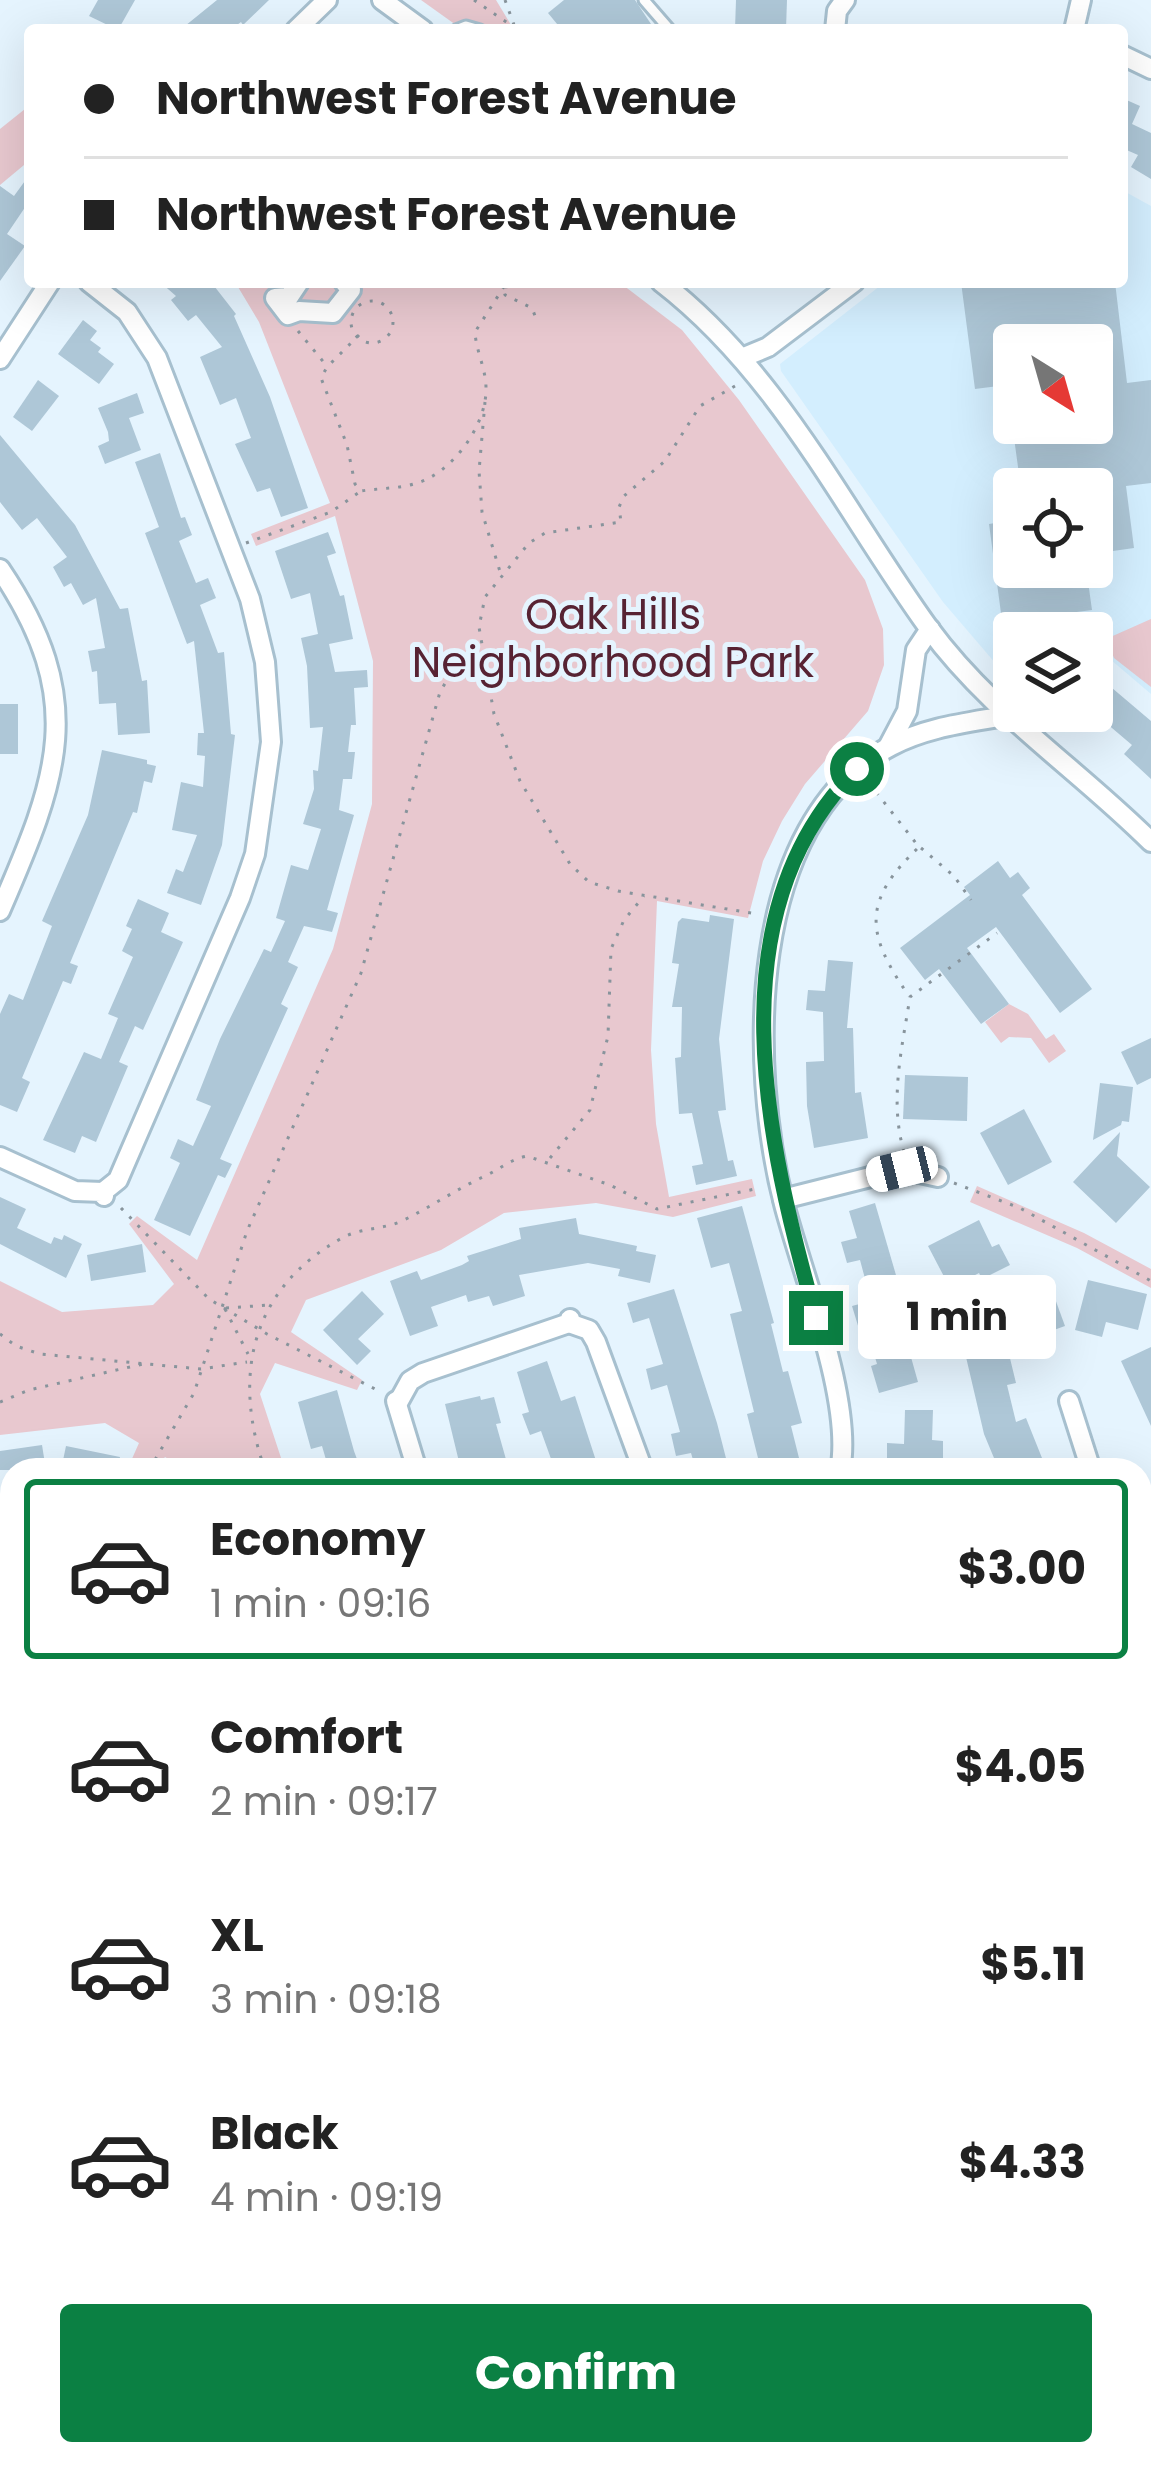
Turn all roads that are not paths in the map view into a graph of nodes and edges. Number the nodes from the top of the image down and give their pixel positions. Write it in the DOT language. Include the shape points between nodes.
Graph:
graph roads {
  1 [pos="327,0"];
  2 [pos="382,0"];
  3 [pos="644,0"];
  4 [pos="302,24"];
  5 [pos="415,24"];
  6 [pos="665,24"];
  7 [pos="46,288"];
  8 [pos="97,288"];
  9 [pos="295,288"];
  10 [pos="349,288"];
  11 [pos="668,288"];
  12 [pos="846,288"];
  13 [pos="744,357"];
  14 [pos="0,359"];
  15 [pos="0,568"];
  16 [pos="930,629"];
  17 [pos="993,702"];
  18 [pos="993,718"];
  19 [pos="1025,732"];
  20 [pos="888,747"];
  21 [pos="1151,842"];
  22 [pos="0,911"];
  23 [pos="0,1157"];
  24 [pos="938,1177"];
  25 [pos="781,1192"];
  26 [pos="1069,1401"];
  27 [pos="412,1458"];
  28 [pos="639,1458"];
  29 [pos="843,1458"];
  30 [pos="1087,1458"];
  1 -- 4 [label="street"];
  2 -- 5 [label="street"];
  3 -- 6 [label="lane"];
  7 -- 14 [label="street"];
  8 -- 23 [label="street" via="127,312 157,358 233,548 270,701 267,784 240,898 118,1180 103,1194 75,1191"];
  9 -- 10 [label="street" via="275,298 288,315 333,313"];
  11 -- 13 [label="street"];
  12 -- 13 [label="street"];
  13 -- 16 [label="street"];
  15 -- 22 [label="street" via="35,631 59,724 39,821"];
  16 -- 17 [label="street"];
  16 -- 20 [label="street" via="916,650 908,711"];
  18 -- 20 [label="street" via="926,730"];
  19 -- 21 [label="street"];
  20 -- 25 [label="street" via="825,804 775,917 764,1017"];
  24 -- 25 [label="street" via="902,1169"];
  25 -- 29 [label="street" via="838,1398"];
  26 -- 30 [label="street"];
  27 -- 28 [label="street" via="397,1401 410,1381 570,1321 596,1342"];
}
